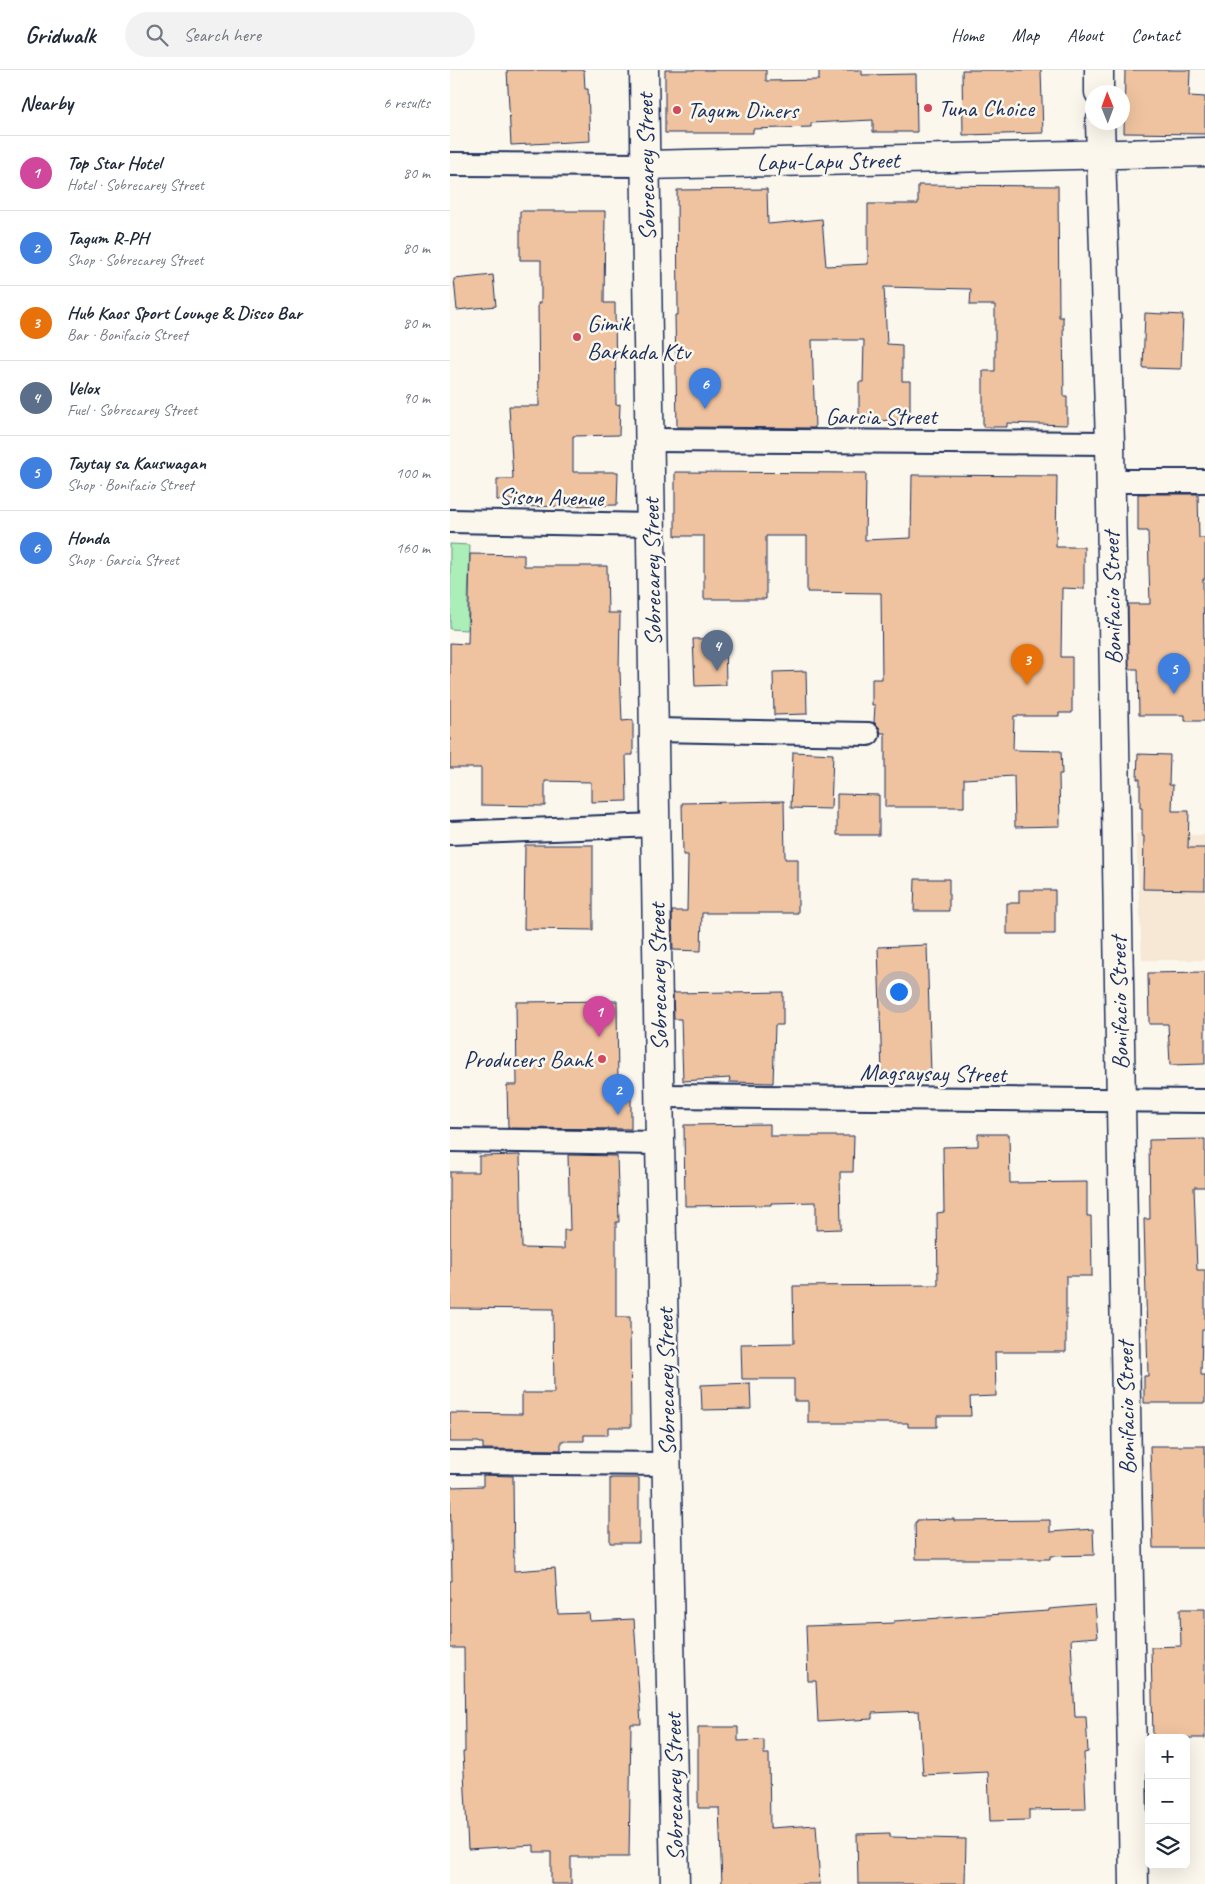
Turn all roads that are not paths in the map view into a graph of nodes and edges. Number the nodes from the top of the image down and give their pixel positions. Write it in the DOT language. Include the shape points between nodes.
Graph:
graph roads {
  1 [pos="644,70"];
  2 [pos="1099,70"];
  3 [pos="1099,85"];
  4 [pos="1100,130"];
  5 [pos="1205,152"];
  6 [pos="1101,155"];
  7 [pos="450,164"];
  8 [pos="646,165"];
  9 [pos="650,440"];
  10 [pos="1110,444"];
  11 [pos="1111,481"];
  12 [pos="1205,481"];
  13 [pos="450,521"];
  14 [pos="651,525"];
  15 [pos="654,730"];
  16 [pos="868,734"];
  17 [pos="656,825"];
  18 [pos="450,833"];
  19 [pos="660,1096"];
  20 [pos="1120,1101"];
  21 [pos="1205,1101"];
  22 [pos="450,1140"];
  23 [pos="660,1143"];
  24 [pos="450,1462"];
  25 [pos="667,1464"];
  26 [pos="676,1884"];
  27 [pos="1134,1884"];
  1 -- 8 [label="street, Sobrecarey Street"];
  2 -- 3 [label="street"];
  4 -- 6 [label="street, Bonifacio Street"];
  5 -- 6 [label="street, Lapu-Lapu Street"];
  6 -- 8 [label="street, Lapu-Lapu Street"];
  6 -- 10 [label="street, Bonifacio Street"];
  7 -- 8 [label="street, Lapu-Lapu Street"];
  8 -- 9 [label="street, Sobrecarey Street"];
  9 -- 10 [label="street, Garcia Street"];
  9 -- 14 [label="street, Sobrecarey Street"];
  10 -- 11 [label="street, Bonifacio Street"];
  11 -- 12 [label="street"];
  11 -- 20 [label="street, Bonifacio Street"];
  13 -- 14 [label="street, Sison Avenue"];
  14 -- 15 [label="street, Sobrecarey Street"];
  15 -- 16 [label="street"];
  15 -- 17 [label="street, Sobrecarey Street"];
  17 -- 18 [label="street"];
  17 -- 19 [label="street, Sobrecarey Street"];
  19 -- 20 [label="street, Magsaysay Street"];
  19 -- 23 [label="street, Sobrecarey Street"];
  20 -- 21 [label="street, Magsaysay Street"];
  20 -- 27 [label="street, Bonifacio Street"];
  22 -- 23 [label="street"];
  23 -- 25 [label="street, Sobrecarey Street"];
  24 -- 25 [label="street"];
  25 -- 26 [label="street, Sobrecarey Street"];
}
